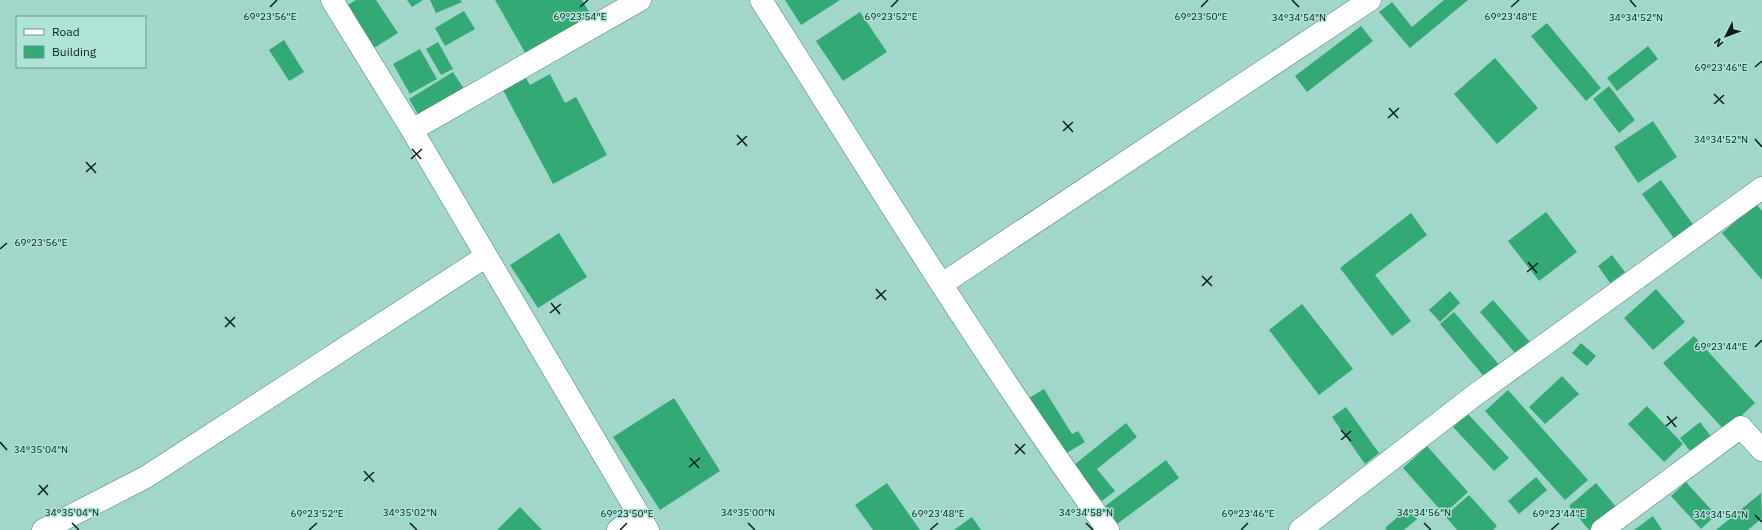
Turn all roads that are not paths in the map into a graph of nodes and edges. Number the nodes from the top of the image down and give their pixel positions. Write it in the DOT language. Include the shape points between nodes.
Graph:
graph roads {
  1 [pos="332,0"];
  2 [pos="640,0"];
  3 [pos="761,0"];
  4 [pos="1370,0"];
  5 [pos="412,130"];
  6 [pos="1762,188"];
  7 [pos="485,257"];
  8 [pos="942,284"];
  9 [pos="1762,450"];
  10 [pos="643,522"];
  11 [pos="43,530"];
  12 [pos="618,530"];
  13 [pos="1108,530"];
  14 [pos="1300,530"];
  15 [pos="1602,530"];
  1 -- 5 [label="street"];
  2 -- 5 [label="street"];
  3 -- 8 [label="street"];
  4 -- 8 [label="street"];
  5 -- 7 [label="street"];
  6 -- 14 [label="street" via="1475,395"];
  7 -- 10 [label="street"];
  7 -- 11 [label="street" via="146,477"];
  8 -- 13 [label="street" via="1060,463"];
  9 -- 15 [label="street" via="1741,427"];
  10 -- 12 [label="street"];
}
